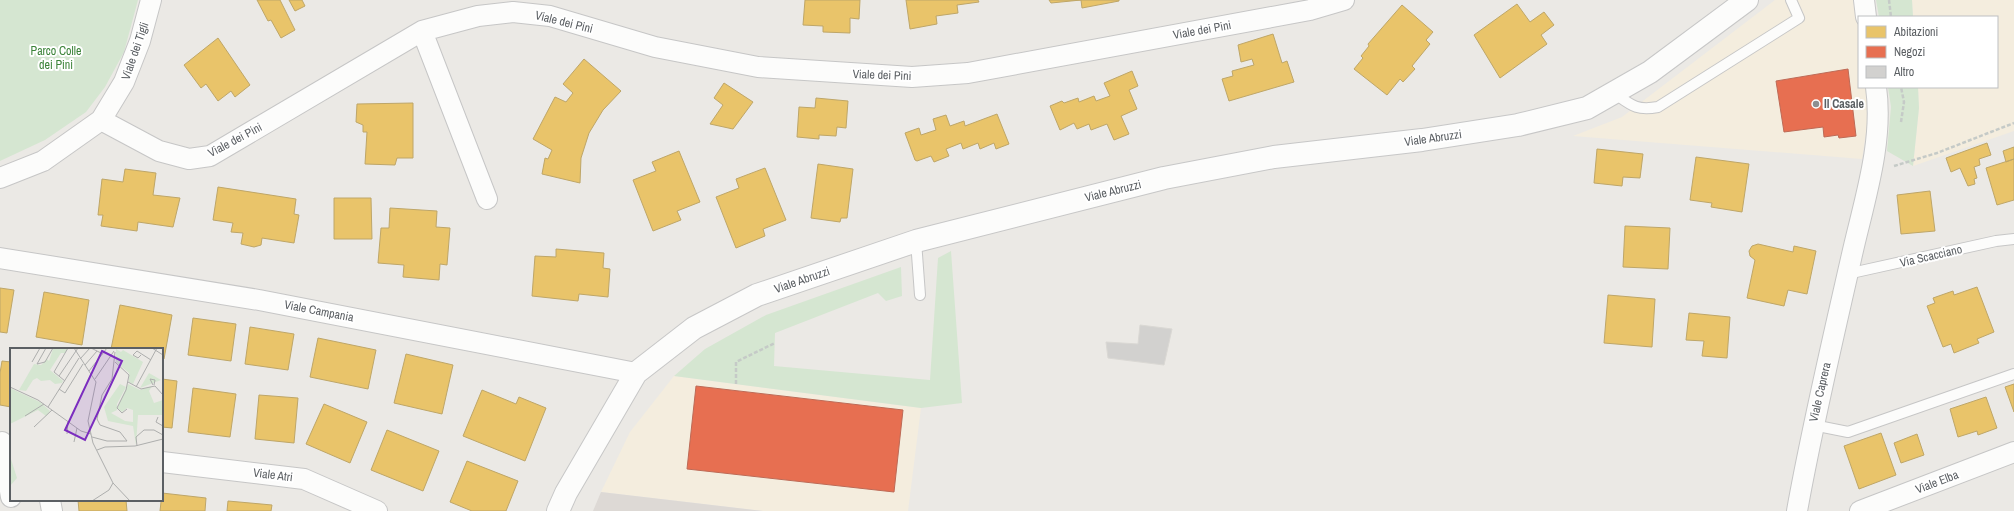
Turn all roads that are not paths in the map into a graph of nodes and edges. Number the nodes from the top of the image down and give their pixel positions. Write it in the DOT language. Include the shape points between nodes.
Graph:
graph roads {
  1 [pos="151,0"];
  2 [pos="1344,0"];
  3 [pos="1747,0"];
  4 [pos="1791,0"];
  5 [pos="1864,0"];
  6 [pos="1866,16"];
  7 [pos="422,31"];
  8 [pos="1876,88"];
  9 [pos="1614,93"];
  10 [pos="100,120"];
  11 [pos="0,178"];
  12 [pos="487,199"];
  13 [pos="2014,239"];
  14 [pos="916,241"];
  15 [pos="0,258"];
  16 [pos="1847,274"];
  17 [pos="920,295"];
  18 [pos="636,373"];
  19 [pos="2014,374"];
  20 [pos="1813,425"];
  21 [pos="4,442"];
  22 [pos="2014,452"];
  23 [pos="163,462"];
  24 [pos="10,489"];
  25 [pos="12,501"];
  26 [pos="50,501"];
  27 [pos="14,511"];
  28 [pos="52,511"];
  29 [pos="377,511"];
  30 [pos="558,511"];
  31 [pos="1797,511"];
  32 [pos="1860,511"];
  1 -- 10 [label="street, Viale dei Tigli" via="140,41 124,82"];
  2 -- 7 [label="street, Viale dei Pini" via="1310,10 968,73 912,77 758,67 655,47 550,16 513,12 478,16"];
  3 -- 9 [label="street, Viale Abruzzi" via="1650,72"];
  4 -- 9 [label="lane" via="1799,18 1658,107 1635,108"];
  5 -- 6 [label="street"];
  7 -- 10 [label="street, Viale dei Pini" via="210,156 189,159 159,151"];
  7 -- 12 [label="street"];
  8 -- 16 [label="street, Viale Caprera" via="1879,109 1879,165"];
  9 -- 14 [label="street, Viale Abruzzi" via="1587,108 1518,125 1422,140 1274,157 1164,178"];
  10 -- 11 [label="street" via="43,161"];
  13 -- 16 [label="lane, Via Scacciano"];
  14 -- 17 [label="lane"];
  14 -- 18 [label="street, Viale Abruzzi" via="757,295 694,328"];
  15 -- 18 [label="street, Viale Campania" via="260,300"];
  16 -- 20 [label="street, Viale Caprera"];
  18 -- 30 [label="street, Viale Abruzzi" via="566,492"];
  19 -- 20 [label="lane" via="1848,432"];
  20 -- 31 [label="street, Viale Caprera"];
  21 -- 24 [label="street"];
  22 -- 32 [label="street, Viale Elba"];
  23 -- 29 [label="street, Viale Atri" via="304,479"];
  25 -- 27 [label="street"];
  26 -- 28 [label="street"];
}
